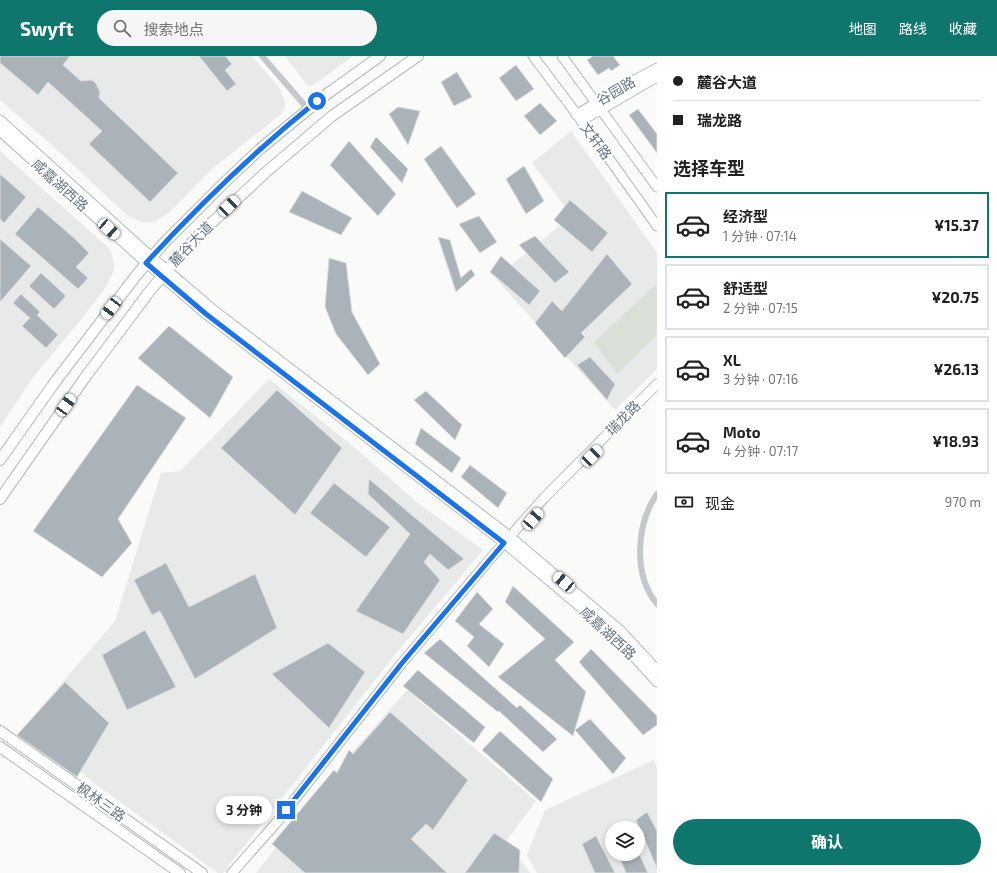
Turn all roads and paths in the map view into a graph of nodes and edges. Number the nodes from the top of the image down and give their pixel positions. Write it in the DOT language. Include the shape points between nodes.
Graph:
graph roads {
  1 [pos="262,56"];
  2 [pos="380,56"];
  3 [pos="418,56"];
  4 [pos="532,56"];
  5 [pos="562,56"];
  6 [pos="657,68"];
  7 [pos="657,77"];
  8 [pos="598,106"];
  9 [pos="308,109"];
  10 [pos="579,118"];
  11 [pos="0,120"];
  12 [pos="0,131"];
  13 [pos="657,187"];
  14 [pos="657,226"];
  15 [pos="149,260"];
  16 [pos="164,273"];
  17 [pos="657,384"];
  18 [pos="657,391"];
  19 [pos="0,460"];
  20 [pos="657,494"];
  21 [pos="0,499"];
  22 [pos="509,542"];
  23 [pos="657,604"];
  24 [pos="657,670"];
  25 [pos="657,682"];
  26 [pos="0,731"];
  27 [pos="0,748"];
  28 [pos="180,873"];
  29 [pos="202,873"];
  30 [pos="232,873"];
  31 [pos="239,873"];
  1 -- 9 [label="street"];
  2 -- 9 [label="main road, 麓谷大道"];
  3 -- 16 [label="main road, 麓谷大道" via="332,116 265,172 202,232"];
  4 -- 10 [label="main road, 文轩路"];
  5 -- 8 [label="main road, 文轩路"];
  6 -- 8 [label="main road, 谷园路"];
  7 -- 8 [label="main road, 谷园路"];
  8 -- 10 [label="main road, 谷园路"];
  8 -- 13 [label="main road, 文轩路"];
  9 -- 15 [label="main road, 麓谷大道" via="226,181"];
  10 -- 14 [label="main road, 文轩路"];
  11 -- 15 [label="main road, 咸嘉湖西路"];
  12 -- 15 [label="main road, 咸嘉湖西路"];
  15 -- 16 [label="main road, 咸嘉湖西路"];
  15 -- 19 [label="main road, 麓谷大道" via="55,382"];
  16 -- 21 [label="main road, 麓谷大道"];
  16 -- 22 [label="main road, 咸嘉湖西路" via="206,314"];
  17 -- 22 [label="main road, 瑞龙路" via="571,470"];
  18 -- 22 [label="main road, 瑞龙路"];
  20 -- 23 [label="street" via="643,526 640,552 644,577"];
  22 -- 24 [label="main road, 咸嘉湖西路" via="621,631"];
  22 -- 25 [label="main road, 咸嘉湖西路" via="615,636"];
  22 -- 30 [label="main road, 瑞龙路" via="402,663 277,822"];
  22 -- 31 [label="main road, 瑞龙路" via="406,666 282,824"];
  26 -- 29 [label="main road, 枫林三路"];
  27 -- 28 [label="main road, 枫林三路"];
}
